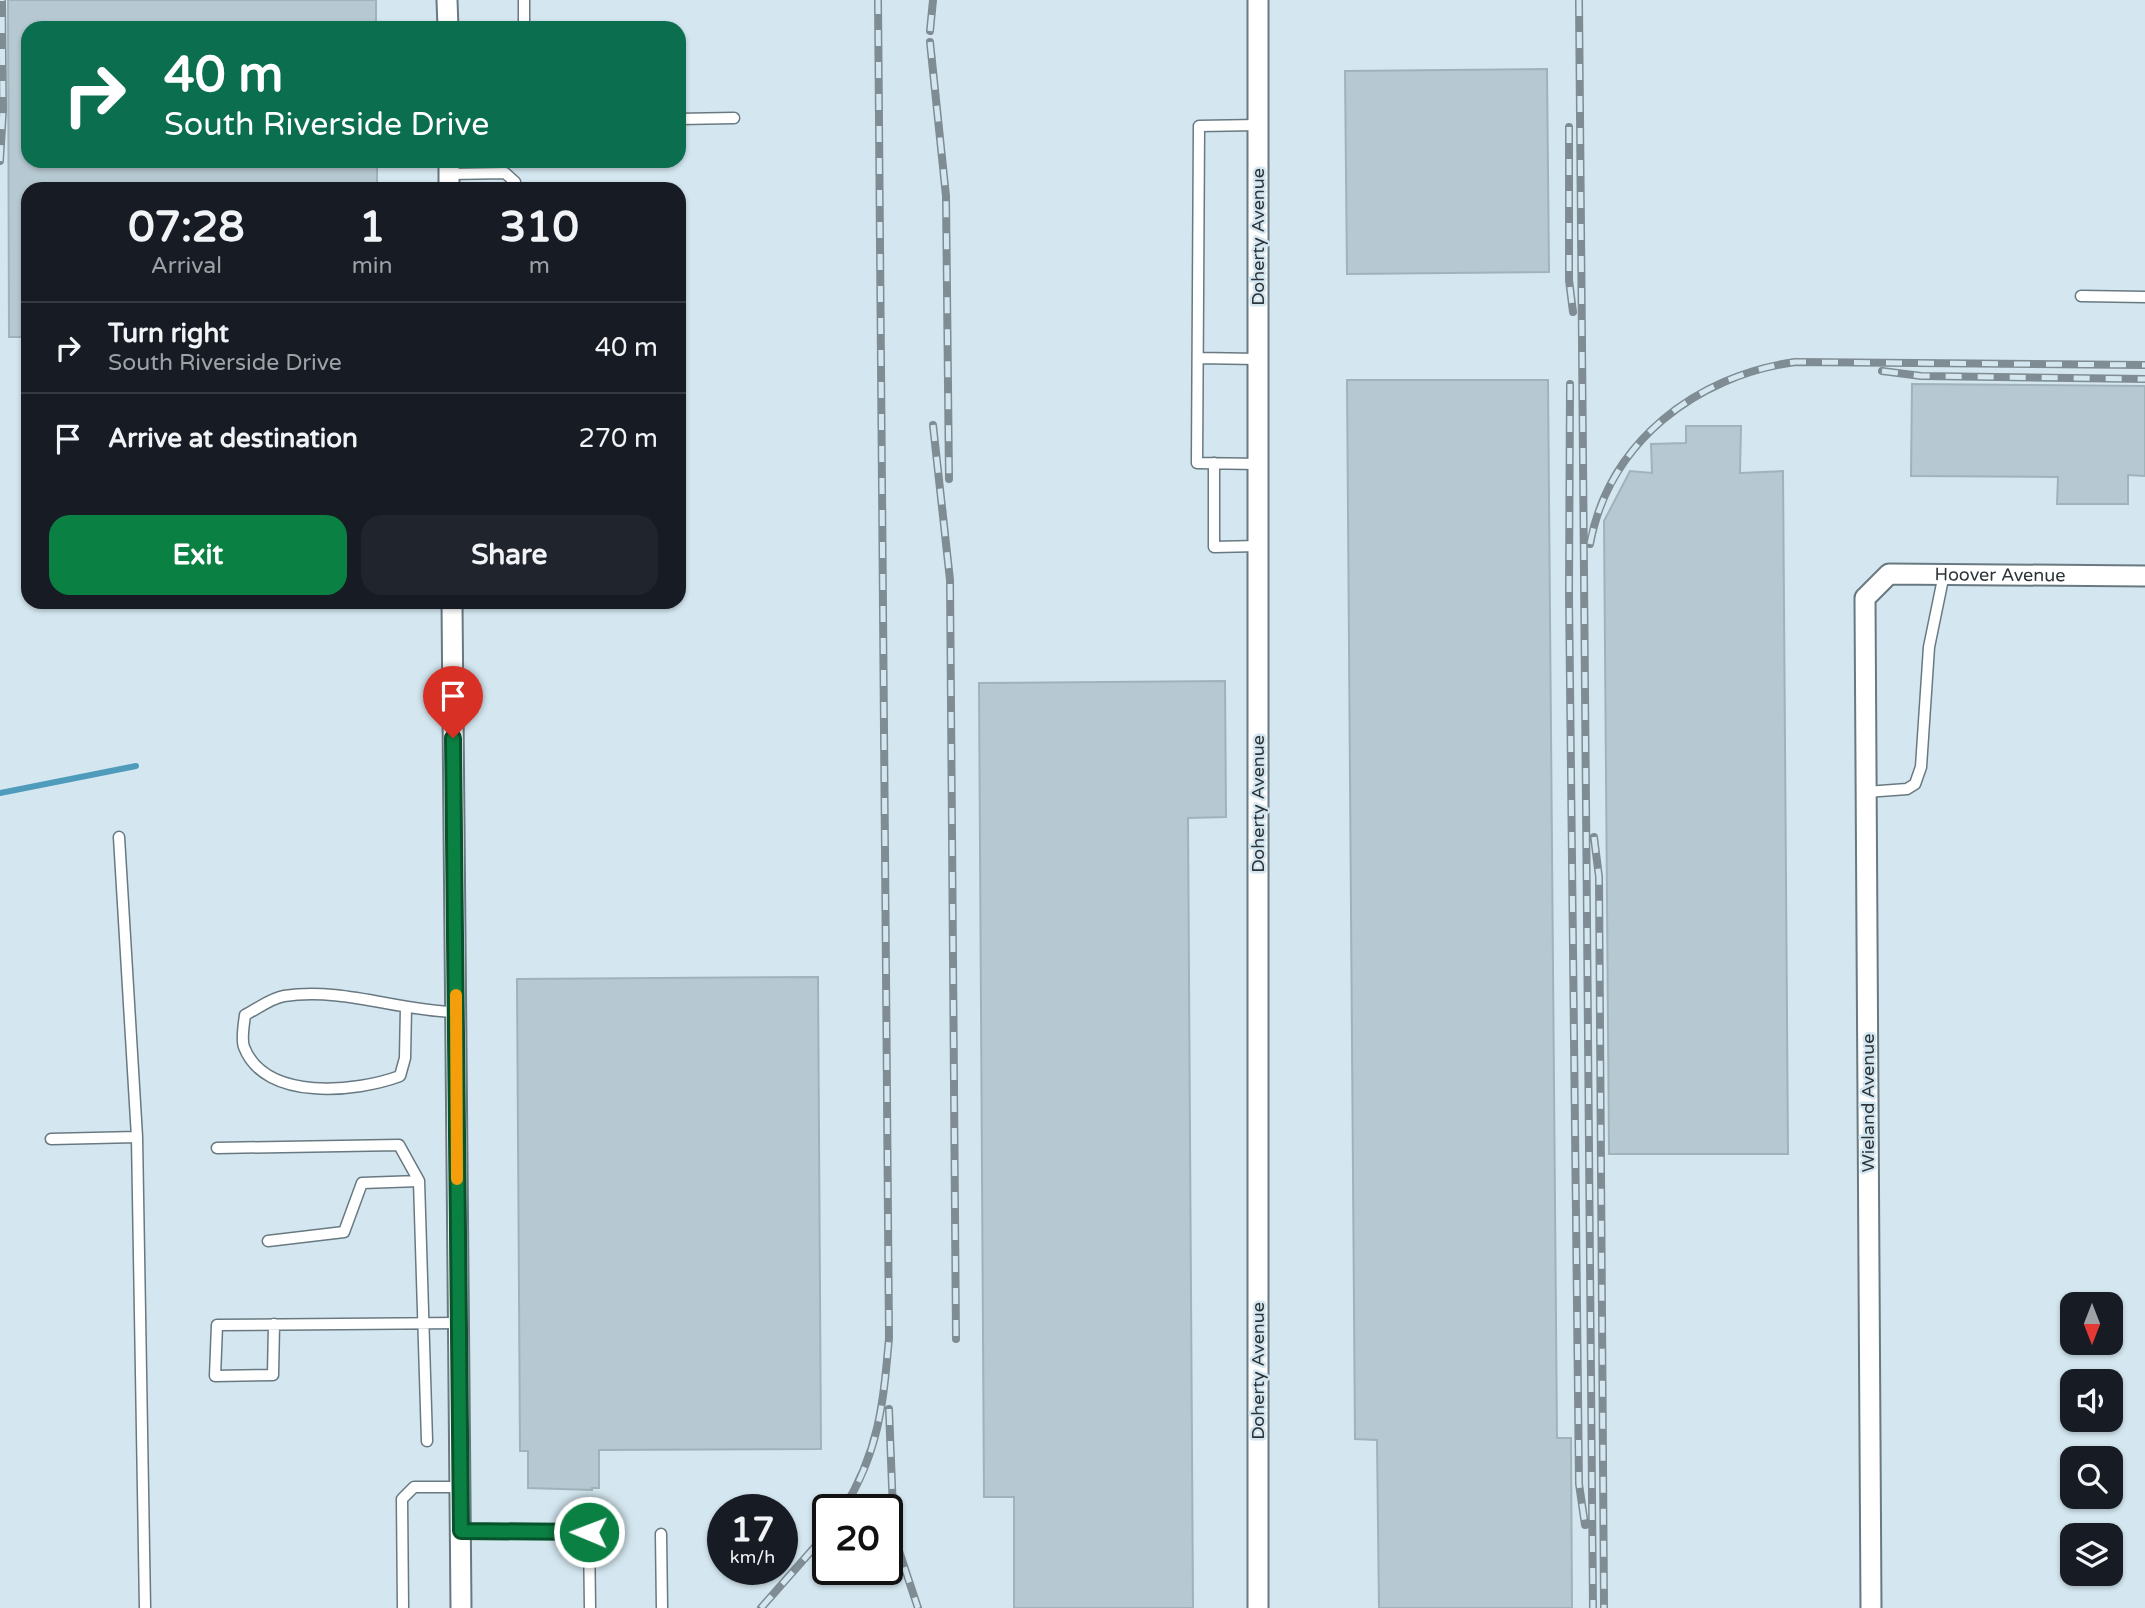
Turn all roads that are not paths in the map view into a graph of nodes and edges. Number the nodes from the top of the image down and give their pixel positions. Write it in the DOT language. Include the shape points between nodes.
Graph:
graph roads {
  1 [pos="447,0"];
  2 [pos="524,0"];
  3 [pos="1258,0"];
  4 [pos="447,21"];
  5 [pos="524,21"];
  6 [pos="733,118"];
  7 [pos="686,119"];
  8 [pos="1258,125"];
  9 [pos="449,175"];
  10 [pos="515,182"];
  11 [pos="2081,296"];
  12 [pos="2145,297"];
  13 [pos="1198,358"];
  14 [pos="1258,359"];
  15 [pos="1214,463"];
  16 [pos="1258,464"];
  17 [pos="1258,546"];
  18 [pos="1944,574"];
  19 [pos="2145,576"];
  20 [pos="1865,598"];
  21 [pos="452,609"];
  22 [pos="1866,792"];
  23 [pos="118,837"];
  24 [pos="406,1007"];
  25 [pos="456,1012"];
  26 [pos="137,1137"];
  27 [pos="51,1139"];
  28 [pos="217,1148"];
  29 [pos="419,1181"];
  30 [pos="268,1241"];
  31 [pos="458,1323"];
  32 [pos="274,1324"];
  33 [pos="426,1324"];
  34 [pos="427,1441"];
  35 [pos="460,1487"];
  36 [pos="461,1531"];
  37 [pos="661,1534"];
  38 [pos="145,1608"];
  39 [pos="403,1608"];
  40 [pos="461,1608"];
  41 [pos="590,1608"];
  42 [pos="662,1608"];
  43 [pos="1258,1608"];
  44 [pos="1871,1608"];
  1 -- 4 [label="street"];
  2 -- 5 [label="lane"];
  3 -- 8 [label="street, Doherty Avenue"];
  6 -- 7 [label="lane"];
  8 -- 13 [label="lane" via="1199,126"];
  8 -- 14 [label="street, Doherty Avenue"];
  9 -- 10 [label="lane" via="505,173"];
  11 -- 12 [label="lane"];
  13 -- 14 [label="lane"];
  13 -- 15 [label="lane" via="1197,463"];
  14 -- 16 [label="street, Doherty Avenue"];
  15 -- 16 [label="lane"];
  15 -- 17 [label="lane" via="1214,547"];
  16 -- 17 [label="street, Doherty Avenue"];
  17 -- 43 [label="street, Doherty Avenue"];
  18 -- 19 [label="street, Hoover Avenue"];
  18 -- 20 [label="street, Hoover Avenue" via="1889,574"];
  18 -- 22 [label="lane" via="1929,647 1915,784"];
  20 -- 22 [label="street, Wieland Avenue"];
  21 -- 25 [label="street"];
  22 -- 44 [label="street, Wieland Avenue"];
  23 -- 26 [label="lane"];
  24 -- 24 [label="lane" via="367,998 282,996 245,1015 243,1046 258,1066 285,1086 373,1086 400,1076"];
  24 -- 25 [label="lane"];
  25 -- 31 [label="street"];
  26 -- 27 [label="lane"];
  26 -- 38 [label="lane"];
  28 -- 29 [label="lane" via="399,1145"];
  29 -- 30 [label="lane" via="362,1183 344,1233"];
  29 -- 33 [label="lane"];
  31 -- 33 [label="lane"];
  31 -- 35 [label="street"];
  32 -- 32 [label="lane" via="217,1325 215,1376 272,1375"];
  32 -- 33 [label="lane"];
  33 -- 34 [label="lane"];
  35 -- 36 [label="street"];
  35 -- 39 [label="lane" via="414,1487 402,1499"];
  36 -- 40 [label="street"];
  36 -- 41 [label="lane" via="589,1532"];
  37 -- 42 [label="lane"];
}
